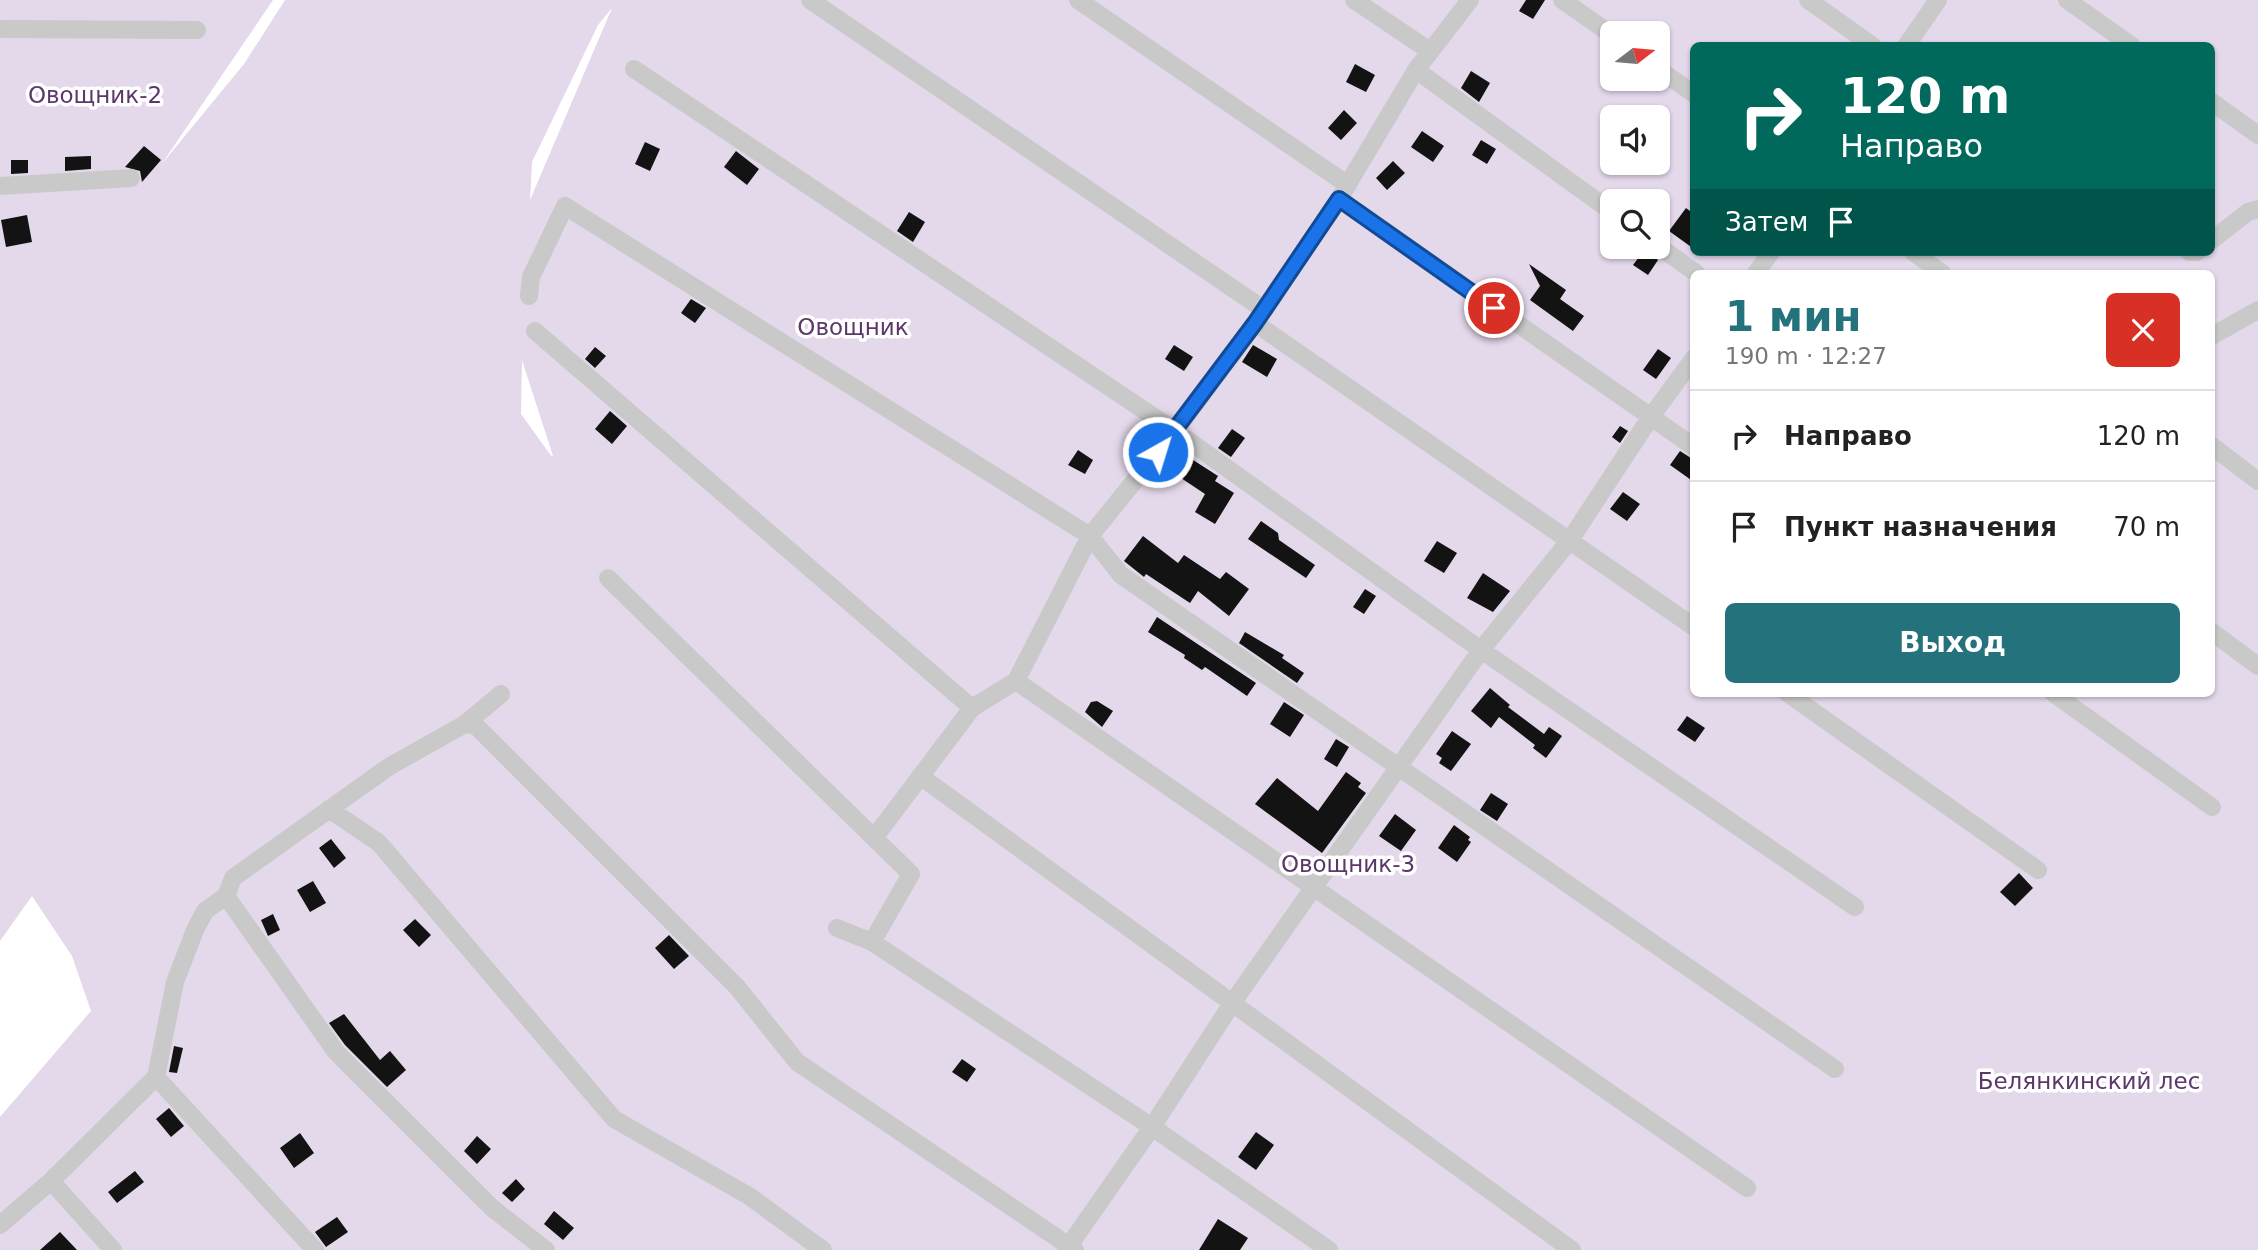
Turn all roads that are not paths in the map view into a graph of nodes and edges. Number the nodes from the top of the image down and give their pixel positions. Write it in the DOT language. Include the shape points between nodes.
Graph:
graph roads {
  1 [pos="810,0"];
  2 [pos="1078,0"];
  3 [pos="1354,0"];
  4 [pos="1470,0"];
  5 [pos="1562,0"];
  6 [pos="1808,0"];
  7 [pos="1938,0"];
  8 [pos="2067,0"];
  9 [pos="1600,27"];
  10 [pos="0,29"];
  11 [pos="197,30"];
  12 [pos="1867,42"];
  13 [pos="1909,42"];
  14 [pos="2126,42"];
  15 [pos="1430,51"];
  16 [pos="634,69"];
  17 [pos="1416,70"];
  18 [pos="1670,77"];
  19 [pos="1690,91"];
  20 [pos="2215,104"];
  21 [pos="2258,135"];
  22 [pos="131,178"];
  23 [pos="0,186"];
  24 [pos="1343,192"];
  25 [pos="1600,203"];
  26 [pos="2258,209"];
  27 [pos="2215,238"];
  28 [pos="1670,254"];
  29 [pos="1919,256"];
  30 [pos="1692,270"];
  31 [pos="1938,270"];
  32 [pos="529,296"];
  33 [pos="2258,311"];
  34 [pos="1259,316"];
  35 [pos="536,331"];
  36 [pos="2215,334"];
  37 [pos="1690,363"];
  38 [pos="1650,418"];
  39 [pos="1175,431"];
  40 [pos="1690,444"];
  41 [pos="2215,448"];
  42 [pos="2258,481"];
  43 [pos="1090,536"];
  44 [pos="1570,540"];
  45 [pos="608,578"];
  46 [pos="1690,624"];
  47 [pos="2215,634"];
  48 [pos="1481,650"];
  49 [pos="2258,666"];
  50 [pos="1016,681"];
  51 [pos="501,694"];
  52 [pos="1793,697"];
  53 [pos="2059,697"];
  54 [pos="972,708"];
  55 [pos="465,724"];
  56 [pos="1398,768"];
  57 [pos="920,776"];
  58 [pos="2212,807"];
  59 [pos="329,809"];
  60 [pos="874,838"];
  61 [pos="2038,870"];
  62 [pos="1314,887"];
  63 [pos="226,896"];
  64 [pos="1855,908"];
  65 [pos="837,928"];
  66 [pos="872,942"];
  67 [pos="1233,1002"];
  68 [pos="1835,1069"];
  69 [pos="156,1077"];
  70 [pos="1152,1127"];
  71 [pos="51,1181"];
  72 [pos="1747,1188"];
  73 [pos="0,1225"];
  74 [pos="1070,1249"];
  75 [pos="113,1250"];
  76 [pos="314,1250"];
  77 [pos="546,1250"];
  78 [pos="823,1250"];
  79 [pos="1329,1250"];
  80 [pos="1572,1250"];
  1 -- 34 [label="lane"];
  2 -- 24 [label="lane"];
  3 -- 15 [label="lane"];
  4 -- 15 [label="lane"];
  5 -- 9 [label="lane"];
  6 -- 12 [label="lane"];
  7 -- 13 [label="lane"];
  8 -- 14 [label="lane"];
  10 -- 11 [label="lane"];
  15 -- 17 [label="lane"];
  16 -- 39 [label="lane"];
  17 -- 24 [label="lane"];
  17 -- 25 [label="lane"];
  18 -- 19 [label="lane"];
  20 -- 21 [label="lane"];
  22 -- 23 [label="lane"];
  24 -- 34 [label="lane"];
  24 -- 38 [label="lane"];
  26 -- 27 [label="lane"];
  28 -- 30 [label="lane"];
  29 -- 31 [label="lane"];
  32 -- 43 [label="lane" via="531,277 565,206"];
  33 -- 36 [label="lane"];
  34 -- 39 [label="lane"];
  34 -- 44 [label="lane"];
  35 -- 54 [label="lane"];
  37 -- 38 [label="lane"];
  38 -- 40 [label="lane"];
  38 -- 44 [label="lane"];
  39 -- 43 [label="lane"];
  39 -- 48 [label="lane"];
  41 -- 42 [label="lane"];
  43 -- 50 [label="lane"];
  43 -- 56 [label="lane" via="1121,575"];
  44 -- 46 [label="lane"];
  44 -- 48 [label="lane"];
  45 -- 60 [label="lane"];
  47 -- 49 [label="lane"];
  48 -- 56 [label="lane"];
  48 -- 64 [label="lane"];
  50 -- 54 [label="lane"];
  50 -- 62 [label="lane"];
  51 -- 55 [label="lane"];
  52 -- 61 [label="lane"];
  53 -- 58 [label="lane"];
  54 -- 57 [label="lane"];
  55 -- 59 [label="lane" via="390,766"];
  55 -- 74 [label="lane" via="475,725 727,978 797,1062"];
  56 -- 62 [label="lane"];
  56 -- 68 [label="lane"];
  57 -- 60 [label="lane"];
  57 -- 67 [label="lane"];
  59 -- 63 [label="lane" via="233,878"];
  59 -- 78 [label="lane" via="379,843 614,1119 749,1196"];
  60 -- 66 [label="lane" via="911,874"];
  62 -- 67 [label="lane"];
  62 -- 72 [label="lane"];
  63 -- 69 [label="lane" via="205,911 195,930 175,982"];
  63 -- 77 [label="lane" via="336,1052 492,1208"];
  65 -- 66 [label="lane"];
  66 -- 70 [label="lane"];
  67 -- 70 [label="lane"];
  67 -- 80 [label="lane"];
  69 -- 71 [label="lane"];
  69 -- 76 [label="lane"];
  70 -- 74 [label="lane"];
  70 -- 79 [label="lane"];
  71 -- 73 [label="lane"];
  71 -- 75 [label="lane"];
}
